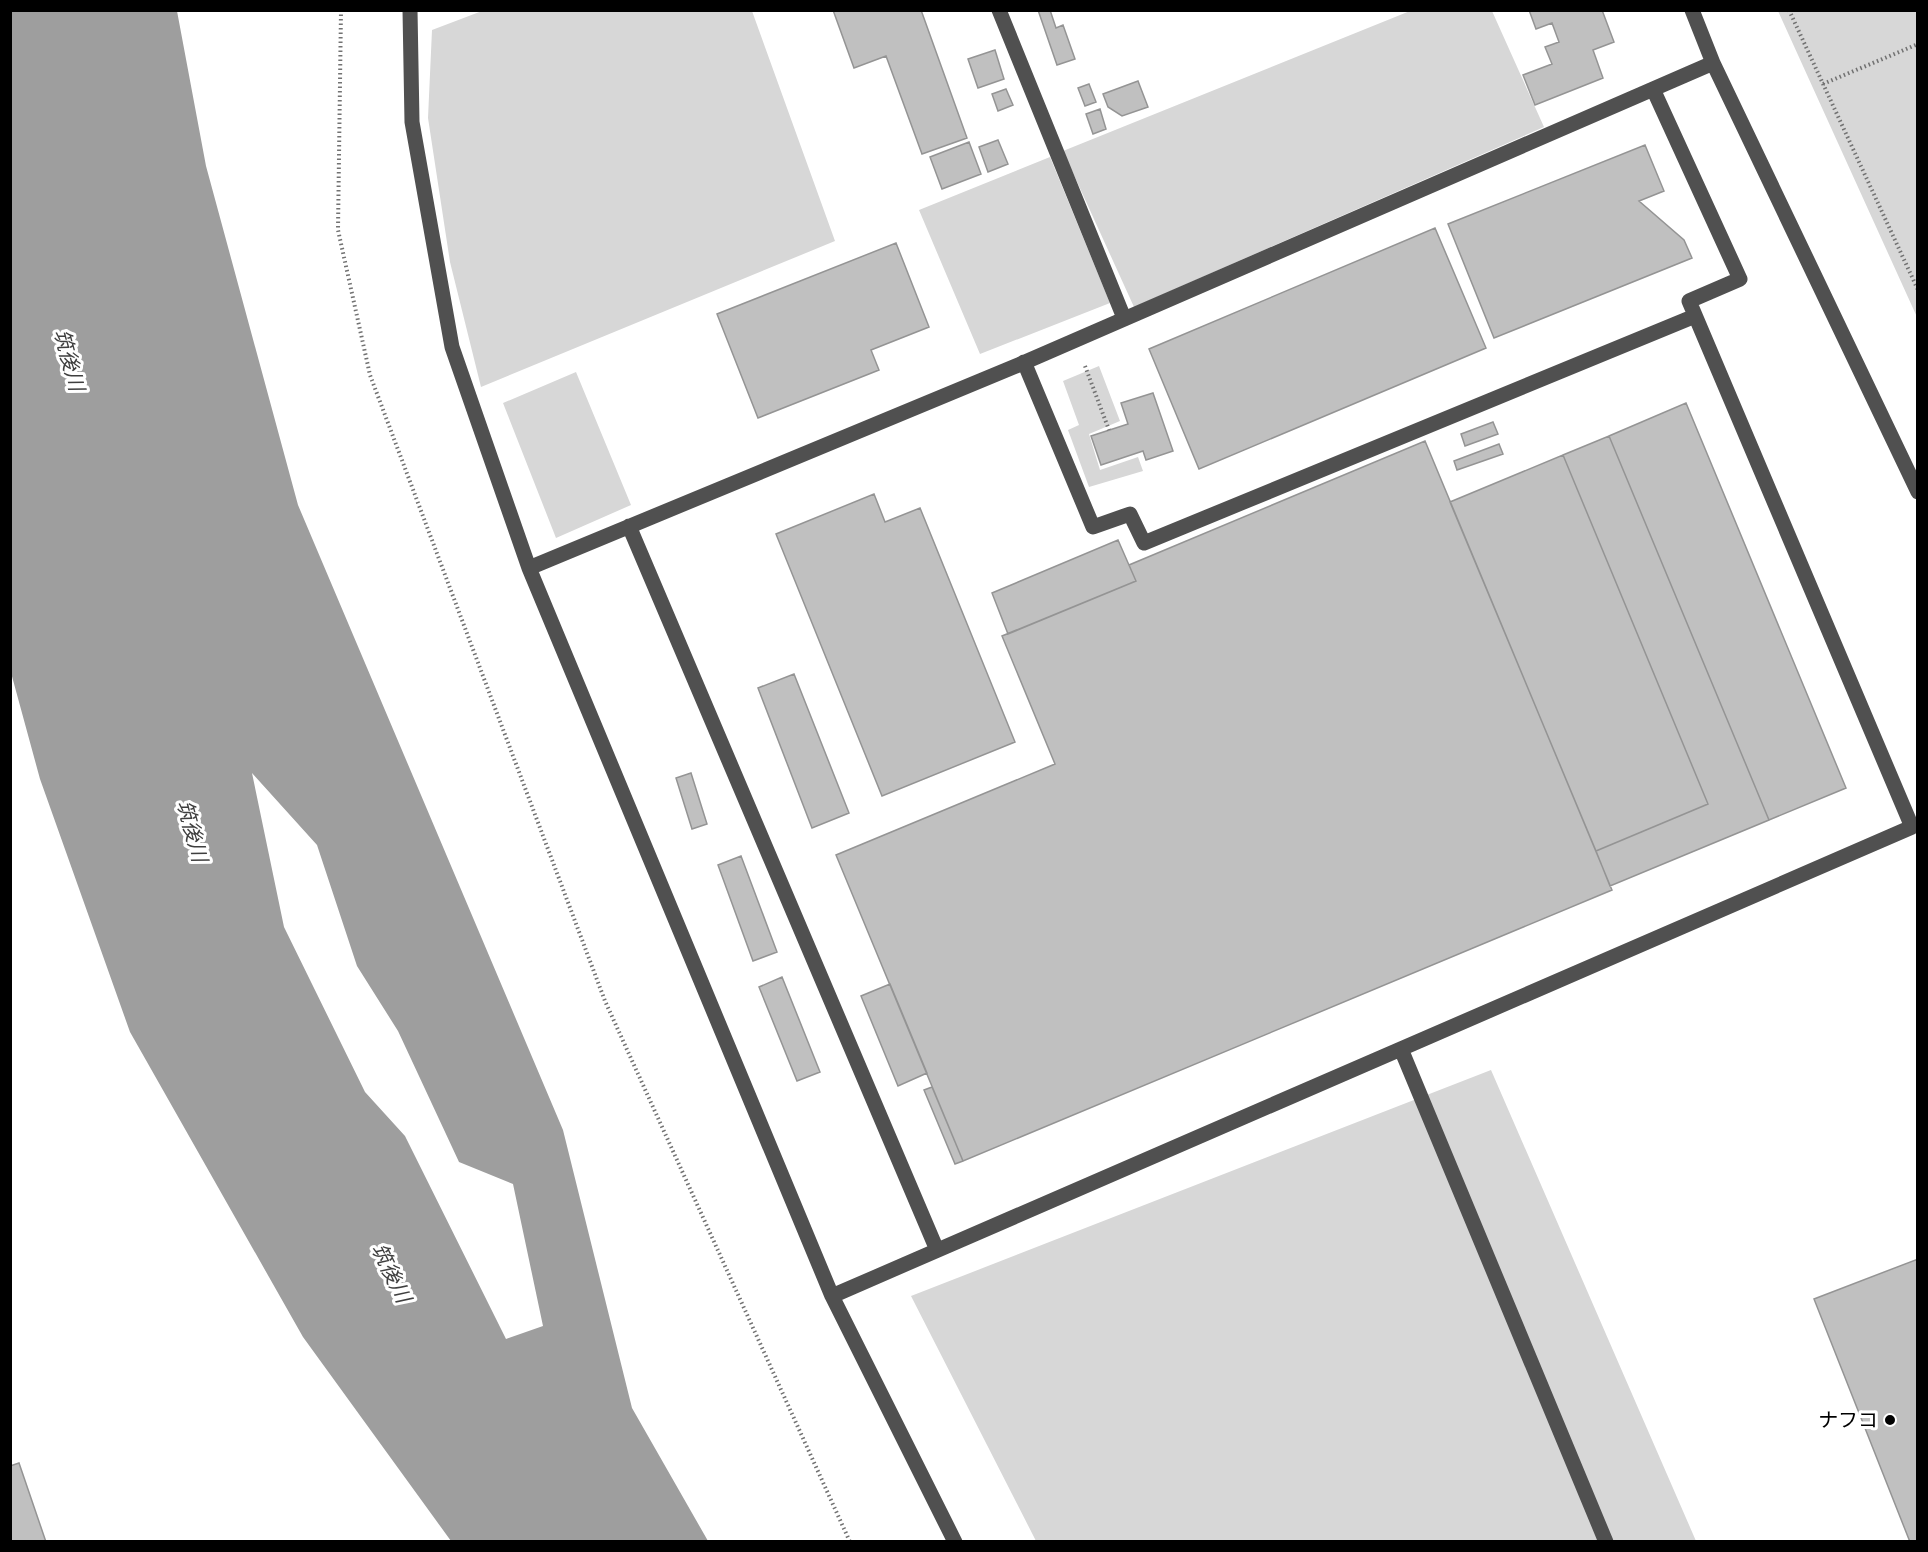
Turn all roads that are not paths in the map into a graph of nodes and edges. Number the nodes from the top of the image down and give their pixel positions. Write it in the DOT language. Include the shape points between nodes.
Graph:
graph roads {
  1 [pos="410,10"];
  2 [pos="999,10"];
  3 [pos="1692,10"];
  4 [pos="1713,63"];
  5 [pos="1653,89"];
  6 [pos="1695,316"];
  7 [pos="1124,318"];
  8 [pos="1024,362"];
  9 [pos="1917,492"];
  10 [pos="628,526"];
  11 [pos="528,568"];
  12 [pos="1401,1049"];
  13 [pos="937,1250"];
  14 [pos="832,1296"];
  15 [pos="955,1542"];
  16 [pos="1606,1542"];
  1 -- 11 [label="street" via="412,122 452,347"];
  2 -- 7 [label="street"];
  3 -- 4 [label="street"];
  4 -- 5 [label="street"];
  4 -- 9 [label="street"];
  5 -- 6 [label="street" via="1740,279 1689,301"];
  5 -- 7 [label="street"];
  6 -- 8 [label="street" via="1144,543 1130,514 1093,527"];
  6 -- 12 [label="street" via="1912,827"];
  7 -- 8 [label="street"];
  8 -- 10 [label="street"];
  10 -- 11 [label="street"];
  10 -- 13 [label="street"];
  11 -- 14 [label="street"];
  12 -- 13 [label="street"];
  12 -- 16 [label="street"];
  13 -- 14 [label="street"];
  14 -- 15 [label="street"];
}
